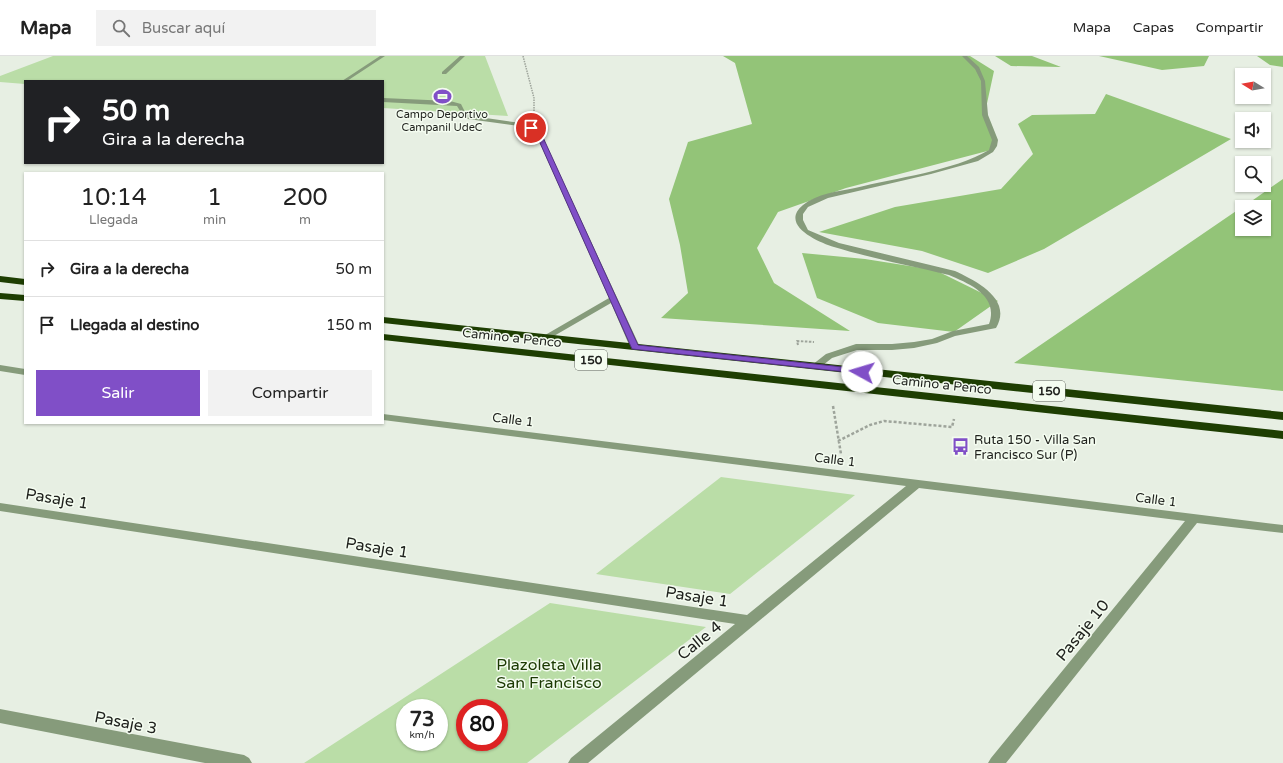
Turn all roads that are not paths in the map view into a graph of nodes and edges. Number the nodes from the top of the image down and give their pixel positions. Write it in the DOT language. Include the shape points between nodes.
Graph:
graph roads {
  1 [pos="383,56"];
  2 [pos="464,56"];
  3 [pos="964,56"];
  4 [pos="444,73"];
  5 [pos="346,80"];
  6 [pos="384,100"];
  7 [pos="0,279"];
  8 [pos="24,282"];
  9 [pos="0,296"];
  10 [pos="24,298"];
  11 [pos="613,299"];
  12 [pos="384,320"];
  13 [pos="384,337"];
  14 [pos="544,338"];
  15 [pos="635,347"];
  16 [pos="815,367"];
  17 [pos="0,368"];
  18 [pos="24,372"];
  19 [pos="384,416"];
  20 [pos="1283,416"];
  21 [pos="1283,435"];
  22 [pos="918,483"];
  23 [pos="0,507"];
  24 [pos="1194,518"];
  25 [pos="1283,529"];
  26 [pos="749,621"];
  27 [pos="0,716"];
  28 [pos="244,763"];
  29 [pos="576,763"];
  30 [pos="996,763"];
  1 -- 5 [label="street"];
  2 -- 4 [label="street"];
  3 -- 16 [label="street" via="977,68 983,81 985,115 995,140 991,151 976,160 822,198 806,206 799,220 805,230 836,245 952,273 968,280 993,301 996,320 993,326 914,345 856,346 828,356"];
  6 -- 11 [label="street" via="450,103 459,105 467,116 515,123 538,133"];
  7 -- 8 [label="highway"];
  9 -- 10 [label="highway"];
  11 -- 14 [label="street"];
  11 -- 15 [label="street"];
  12 -- 14 [label="highway, Camino a Penco / 150"];
  13 -- 21 [label="highway, Camino a Penco / 150"];
  14 -- 15 [label="highway, Camino a Penco / 150"];
  15 -- 16 [label="highway, Camino a Penco / 150"];
  16 -- 20 [label="highway, Camino a Penco / 150"];
  17 -- 18 [label="street"];
  19 -- 22 [label="street, Calle 1"];
  22 -- 24 [label="street, Calle 1"];
  22 -- 26 [label="street, Calle 4"];
  23 -- 26 [label="street, Pasaje 1"];
  24 -- 25 [label="street, Calle 1"];
  24 -- 30 [label="street, Pasaje 10"];
  26 -- 29 [label="street, Calle 4"];
  27 -- 28 [label="street, Pasaje 3"];
}
